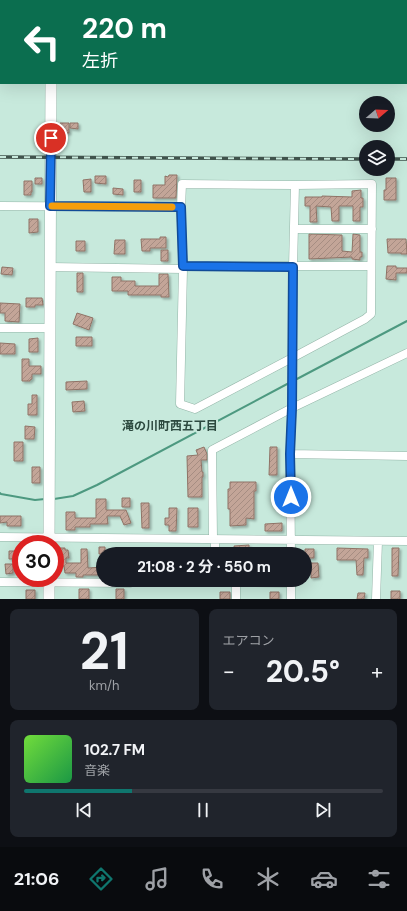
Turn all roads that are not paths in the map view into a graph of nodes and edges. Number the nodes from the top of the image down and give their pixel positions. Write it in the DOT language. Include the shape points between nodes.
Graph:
graph roads {
  1 [pos="51,84"];
  2 [pos="295,185"];
  3 [pos="0,206"];
  4 [pos="50,206"];
  5 [pos="181,207"];
  6 [pos="294,229"];
  7 [pos="372,229"];
  8 [pos="371,266"];
  9 [pos="50,267"];
  10 [pos="183,267"];
  11 [pos="293,267"];
  12 [pos="0,328"];
  13 [pos="50,328"];
  14 [pos="407,353"];
  15 [pos="292,358"];
  16 [pos="292,408"];
  17 [pos="290,454"];
  18 [pos="407,456"];
  19 [pos="49,535"];
  20 [pos="0,538"];
  21 [pos="12,539"];
  22 [pos="214,539"];
  23 [pos="291,539"];
  24 [pos="64,541"];
  25 [pos="378,541"];
  26 [pos="407,541"];
  27 [pos="215,547"];
  28 [pos="291,547"];
  29 [pos="64,581"];
  30 [pos="0,582"];
  31 [pos="12,582"];
  32 [pos="96,582"];
  33 [pos="49,587"];
  34 [pos="236,587"];
  35 [pos="291,587"];
  36 [pos="49,599"];
  37 [pos="236,599"];
  38 [pos="291,599"];
  39 [pos="376,599"];
  1 -- 4 [label="street"];
  2 -- 5 [label="street" via="182,184"];
  2 -- 6 [label="street"];
  2 -- 7 [label="street" via="372,184"];
  3 -- 4 [label="street"];
  4 -- 5 [label="street"];
  4 -- 9 [label="street"];
  5 -- 10 [label="street"];
  6 -- 7 [label="street"];
  6 -- 11 [label="street"];
  7 -- 8 [label="street"];
  8 -- 11 [label="street"];
  8 -- 15 [label="street" via="371,314"];
  9 -- 10 [label="street"];
  9 -- 13 [label="street"];
  10 -- 11 [label="street"];
  10 -- 15 [label="street" via="180,404 195,409"];
  11 -- 15 [label="street"];
  12 -- 13 [label="street"];
  13 -- 19 [label="street"];
  14 -- 16 [label="street"];
  15 -- 16 [label="street"];
  16 -- 17 [label="street"];
  16 -- 22 [label="street" via="212,450"];
  17 -- 18 [label="street"];
  17 -- 23 [label="street"];
  20 -- 21 [label="street"];
  22 -- 23 [label="street"];
  22 -- 24 [label="street"];
  22 -- 27 [label="street"];
  23 -- 25 [label="street"];
  23 -- 28 [label="street"];
  25 -- 26 [label="street"];
  25 -- 39 [label="street"];
  29 -- 32 [label="street"];
  30 -- 31 [label="street"];
  33 -- 36 [label="street"];
  34 -- 37 [label="street"];
  35 -- 38 [label="street"];
}
